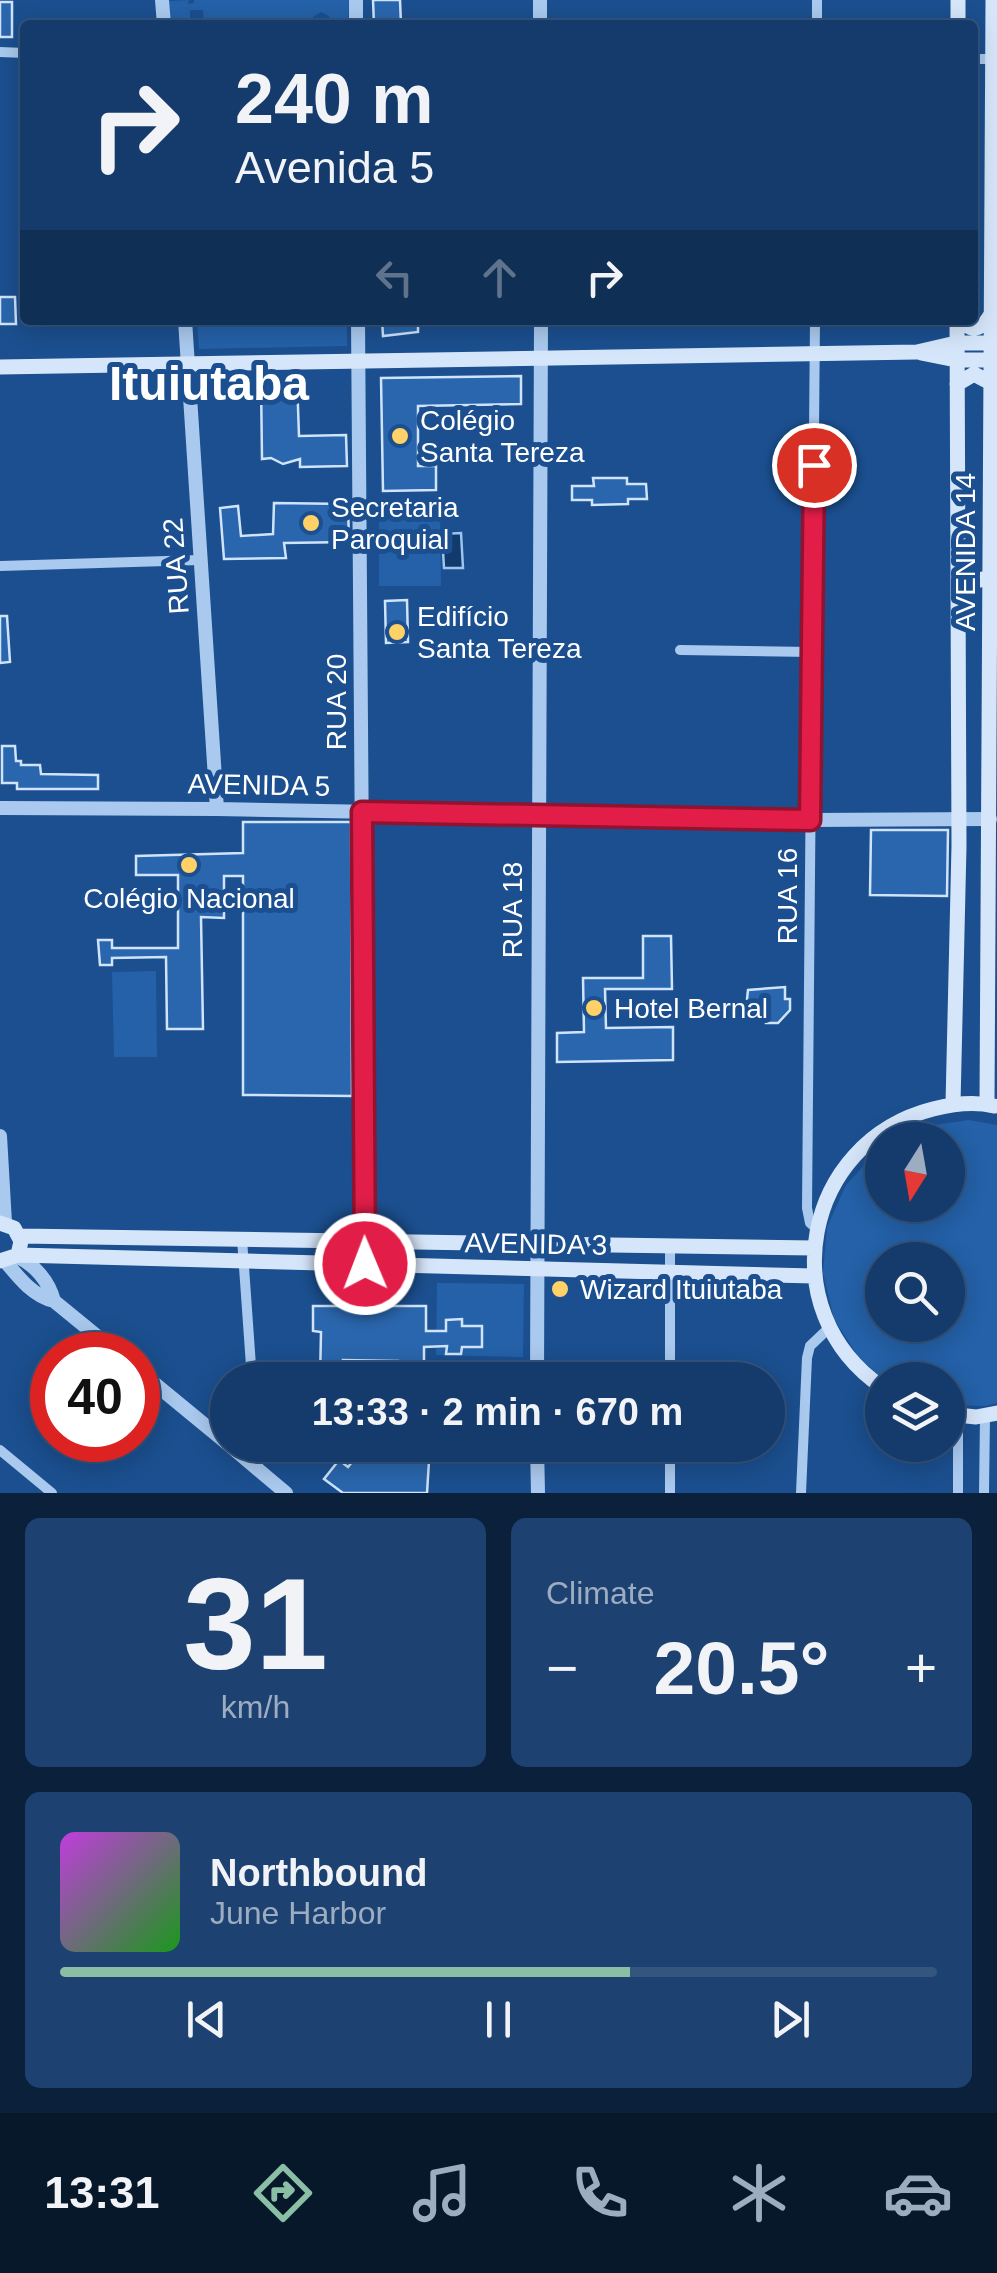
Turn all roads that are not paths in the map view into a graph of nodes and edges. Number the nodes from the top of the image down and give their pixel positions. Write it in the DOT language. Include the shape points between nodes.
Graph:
graph roads {
  1 [pos="993,0"];
  2 [pos="978,59"];
  3 [pos="993,59"];
  4 [pos="991,314"];
  5 [pos="185,325"];
  6 [pos="358,325"];
  7 [pos="541,325"];
  8 [pos="815,325"];
  9 [pos="958,325"];
  10 [pos="966,325"];
  11 [pos="994,342"];
  12 [pos="956,343"];
  13 [pos="918,352"];
  14 [pos="815,354"];
  15 [pos="542,358"];
  16 [pos="956,360"];
  17 [pos="994,360"];
  18 [pos="358,362"];
  19 [pos="188,365"];
  20 [pos="0,367"];
  21 [pos="991,383"];
  22 [pos="957,384"];
  23 [pos="200,560"];
  24 [pos="0,566"];
  25 [pos="959,571"];
  26 [pos="992,575"];
  27 [pos="960,603"];
  28 [pos="990,604"];
  29 [pos="680,650"];
  30 [pos="811,652"];
  31 [pos="0,808"];
  32 [pos="217,809"];
  33 [pos="362,812"];
  34 [pos="537,816"];
  35 [pos="959,819"];
  36 [pos="994,819"];
  37 [pos="810,820"];
  38 [pos="953,1104"];
  39 [pos="992,1105"];
  40 [pos="0,1136"];
  41 [pos="2,1223"];
  42 [pos="817,1229"];
  43 [pos="20,1236"];
  44 [pos="242,1240"];
  45 [pos="365,1241"];
  46 [pos="536,1244"];
  47 [pos="670,1246"];
  48 [pos="813,1248"];
  49 [pos="7,1262"];
  50 [pos="243,1262"];
  51 [pos="365,1264"];
  52 [pos="536,1269"];
  53 [pos="670,1272"];
  54 [pos="814,1276"];
  55 [pos="829,1328"];
  56 [pos="92,1332"];
  57 [pos="251,1362"];
  58 [pos="537,1362"];
  59 [pos="670,1362"];
  60 [pos="865,1375"];
  61 [pos="160,1388"];
  62 [pos="965,1415"];
  63 [pos="991,1415"];
  64 [pos="210,1429"];
  65 [pos="0,1450"];
  66 [pos="250,1462"];
  67 [pos="257,1462"];
  68 [pos="538,1462"];
  69 [pos="670,1462"];
  70 [pos="956,1462"];
  71 [pos="258,1469"];
  72 [pos="52,1493"];
  73 [pos="286,1493"];
  74 [pos="538,1493"];
  75 [pos="670,1493"];
  76 [pos="801,1493"];
  77 [pos="958,1493"];
  78 [pos="984,1493"];
  1 -- 3 [label="main road, AVENIDA 14"];
  2 -- 3 [label="street"];
  3 -- 4 [label="main road, AVENIDA 14"];
  4 -- 10 [label="main road" via="978,329"];
  4 -- 11 [label="main road, AVENIDA 14"];
  5 -- 19 [label="street, RUA 22"];
  6 -- 18 [label="street, RUA 20"];
  7 -- 15 [label="street, RUA 18"];
  8 -- 14 [label="street, RUA 16"];
  9 -- 12 [label="main road, AVENIDA 14"];
  11 -- 12 [label="main road"];
  11 -- 17 [label="main road, AVENIDA 14"];
  12 -- 13 [label="main road"];
  12 -- 16 [label="main road, AVENIDA 14"];
  13 -- 14 [label="main road"];
  13 -- 16 [label="main road"];
  14 -- 15 [label="main road"];
  14 -- 30 [label="street, RUA 16"];
  15 -- 18 [label="main road"];
  15 -- 34 [label="street, RUA 18"];
  16 -- 17 [label="main road"];
  16 -- 22 [label="main road, AVENIDA 14"];
  17 -- 21 [label="main road, AVENIDA 14"];
  18 -- 19 [label="main road"];
  18 -- 33 [label="street, RUA 20"];
  19 -- 20 [label="main road"];
  19 -- 23 [label="street, RUA 22"];
  21 -- 22 [label="main road" via="974,374"];
  21 -- 26 [label="main road, AVENIDA 14"];
  22 -- 25 [label="main road, AVENIDA 14"];
  23 -- 24 [label="street"];
  23 -- 32 [label="street, RUA 22"];
  25 -- 26 [label="main road" via="975,581"];
  25 -- 27 [label="main road, AVENIDA 14"];
  26 -- 28 [label="main road, AVENIDA 14"];
  27 -- 28 [label="main road" via="974,594"];
  27 -- 35 [label="main road, AVENIDA 14"];
  28 -- 36 [label="main road, AVENIDA 14"];
  29 -- 30 [label="street"];
  30 -- 37 [label="street, RUA 16"];
  31 -- 32 [label="street, AVENIDA 5"];
  32 -- 33 [label="street, AVENIDA 5"];
  33 -- 34 [label="street, AVENIDA 5"];
  33 -- 45 [label="street, RUA 20"];
  34 -- 37 [label="street, AVENIDA 5"];
  34 -- 46 [label="street, RUA 18"];
  35 -- 36 [label="street, AVENIDA 5"];
  35 -- 37 [label="street, AVENIDA 5"];
  35 -- 38 [label="main road, AVENIDA 14"];
  36 -- 39 [label="main road, AVENIDA 14"];
  37 -- 42 [label="street, RUA 16" via="807,1208"];
  38 -- 39 [label="main road"];
  38 -- 42 [label="main road" via="911,1114 874,1136 843,1167"];
  40 -- 41 [label="street"];
  41 -- 43 [label="main road"];
  42 -- 48 [label="main road"];
  43 -- 44 [label="main road, AVENIDA 3"];
  43 -- 49 [label="main road"];
  44 -- 45 [label="main road, AVENIDA 3"];
  44 -- 50 [label="street"];
  45 -- 46 [label="main road, AVENIDA 3"];
  45 -- 51 [label="street, RUA 20"];
  46 -- 47 [label="main road, AVENIDA 3"];
  46 -- 52 [label="street, RUA 18"];
  47 -- 48 [label="main road, AVENIDA 3"];
  47 -- 53 [label="street"];
  48 -- 54 [label="main road"];
  49 -- 50 [label="main road, AVENIDA 3"];
  49 -- 56 [label="street" via="29,1288"];
  50 -- 51 [label="main road, AVENIDA 3"];
  50 -- 57 [label="street"];
  51 -- 52 [label="main road, AVENIDA 3"];
  52 -- 53 [label="main road, AVENIDA 3"];
  52 -- 58 [label="street, RUA 18"];
  53 -- 54 [label="main road, AVENIDA 3"];
  53 -- 59 [label="street"];
  54 -- 55 [label="main road"];
  55 -- 60 [label="main road"];
  55 -- 76 [label="street" via="807,1358"];
  61 -- 64 [label="street"];
  62 -- 63 [label="main road"];
  63 -- 78 [label="street"];
  65 -- 72 [label="street"];
  66 -- 71 [label="street"];
  67 -- 71 [label="street"];
  68 -- 74 [label="street"];
  69 -- 75 [label="street"];
  70 -- 77 [label="street"];
  71 -- 73 [label="street"];
}
